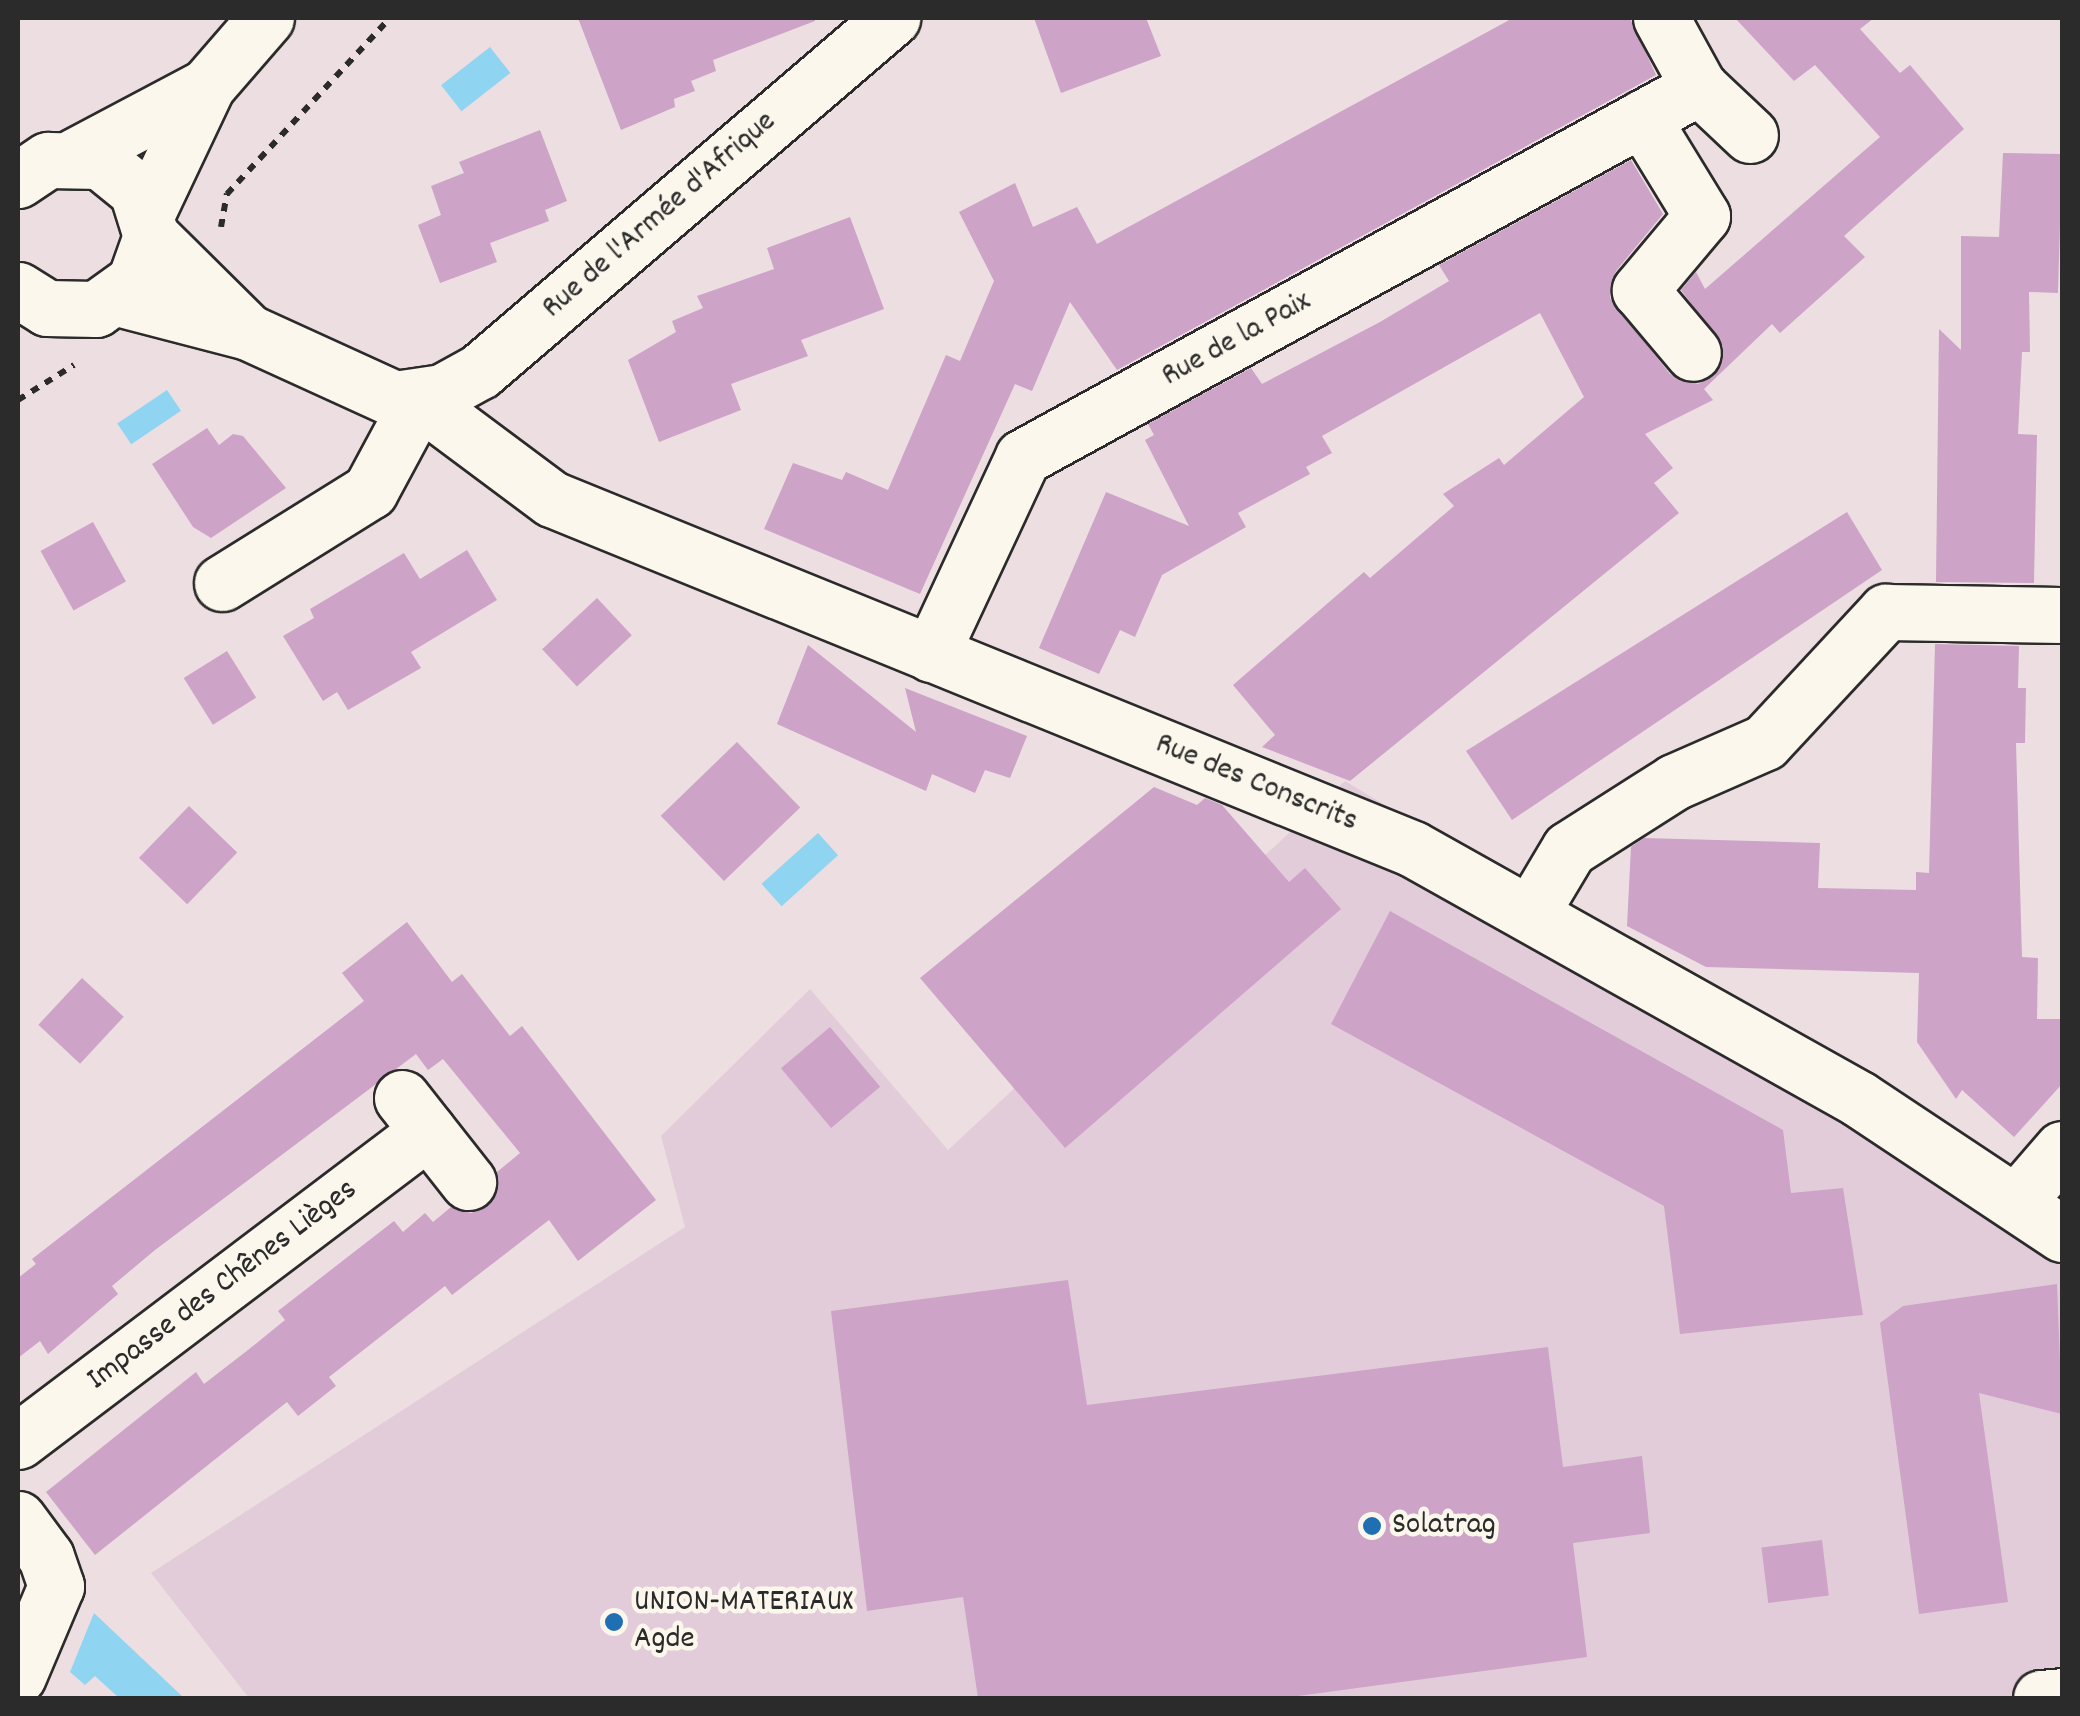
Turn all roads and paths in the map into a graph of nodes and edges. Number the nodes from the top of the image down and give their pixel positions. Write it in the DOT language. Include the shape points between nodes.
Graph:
graph roads {
  1 [pos="266,18"];
  2 [pos="892,18"];
  3 [pos="1661,18"];
  4 [pos="207,86"];
  5 [pos="1698,87"];
  6 [pos="1642,118"];
  7 [pos="1750,135"];
  8 [pos="75,156"];
  9 [pos="18,180"];
  10 [pos="149,225"];
  11 [pos="118,298"];
  12 [pos="27,308"];
  13 [pos="248,332"];
  14 [pos="1692,353"];
  15 [pos="419,400"];
  16 [pos="222,583"];
  17 [pos="2062,614"];
  18 [pos="930,654"];
  19 [pos="1532,911"];
  20 [pos="2062,1149"];
  21 [pos="468,1182"];
  22 [pos="2017,1201"];
  23 [pos="2062,1234"];
  24 [pos="18,1441"];
  25 [pos="18,1518"];
  26 [pos="18,1676"];
  27 [pos="2062,1696"];
  28 [pos="2041,1698"];
  1 -- 4 [label="street"];
  2 -- 15 [label="street, Rue de l'Armée d'Afrique" via="480,370"];
  3 -- 5 [label="street"];
  4 -- 8 [label="street"];
  4 -- 10 [label="street"];
  5 -- 6 [label="street, Rue de la Paix"];
  5 -- 7 [label="street"];
  6 -- 14 [label="street" via="1702,216 1640,290"];
  6 -- 18 [label="street, Rue de la Paix" via="1024,457"];
  8 -- 9 [label="street" via="48,160"];
  8 -- 10 [label="street" via="120,173"];
  10 -- 11 [label="street" via="135,281"];
  10 -- 13 [label="street"];
  11 -- 12 [label="street" via="84,311"];
  11 -- 13 [label="street"];
  13 -- 15 [label="street" via="352,383"];
  15 -- 16 [label="street" via="370,491"];
  15 -- 18 [label="street, Rue des Conscrits" via="552,498"];
  17 -- 19 [label="street" via="1886,612 1765,742 1674,782 1569,849"];
  18 -- 19 [label="street, Rue des Conscrits" via="1342,818"];
  19 -- 22 [label="street, Rue des Conscrits" via="1843,1090"];
  20 -- 22 [label="street"];
  21 -- 24 [label="street, Impasse des Chênes Lièges" via="415,1114"];
  22 -- 23 [label="street, Rue des Conscrits"];
  25 -- 26 [label="street" via="46,1557 56,1586"];
  27 -- 28 [label="street"];
}
